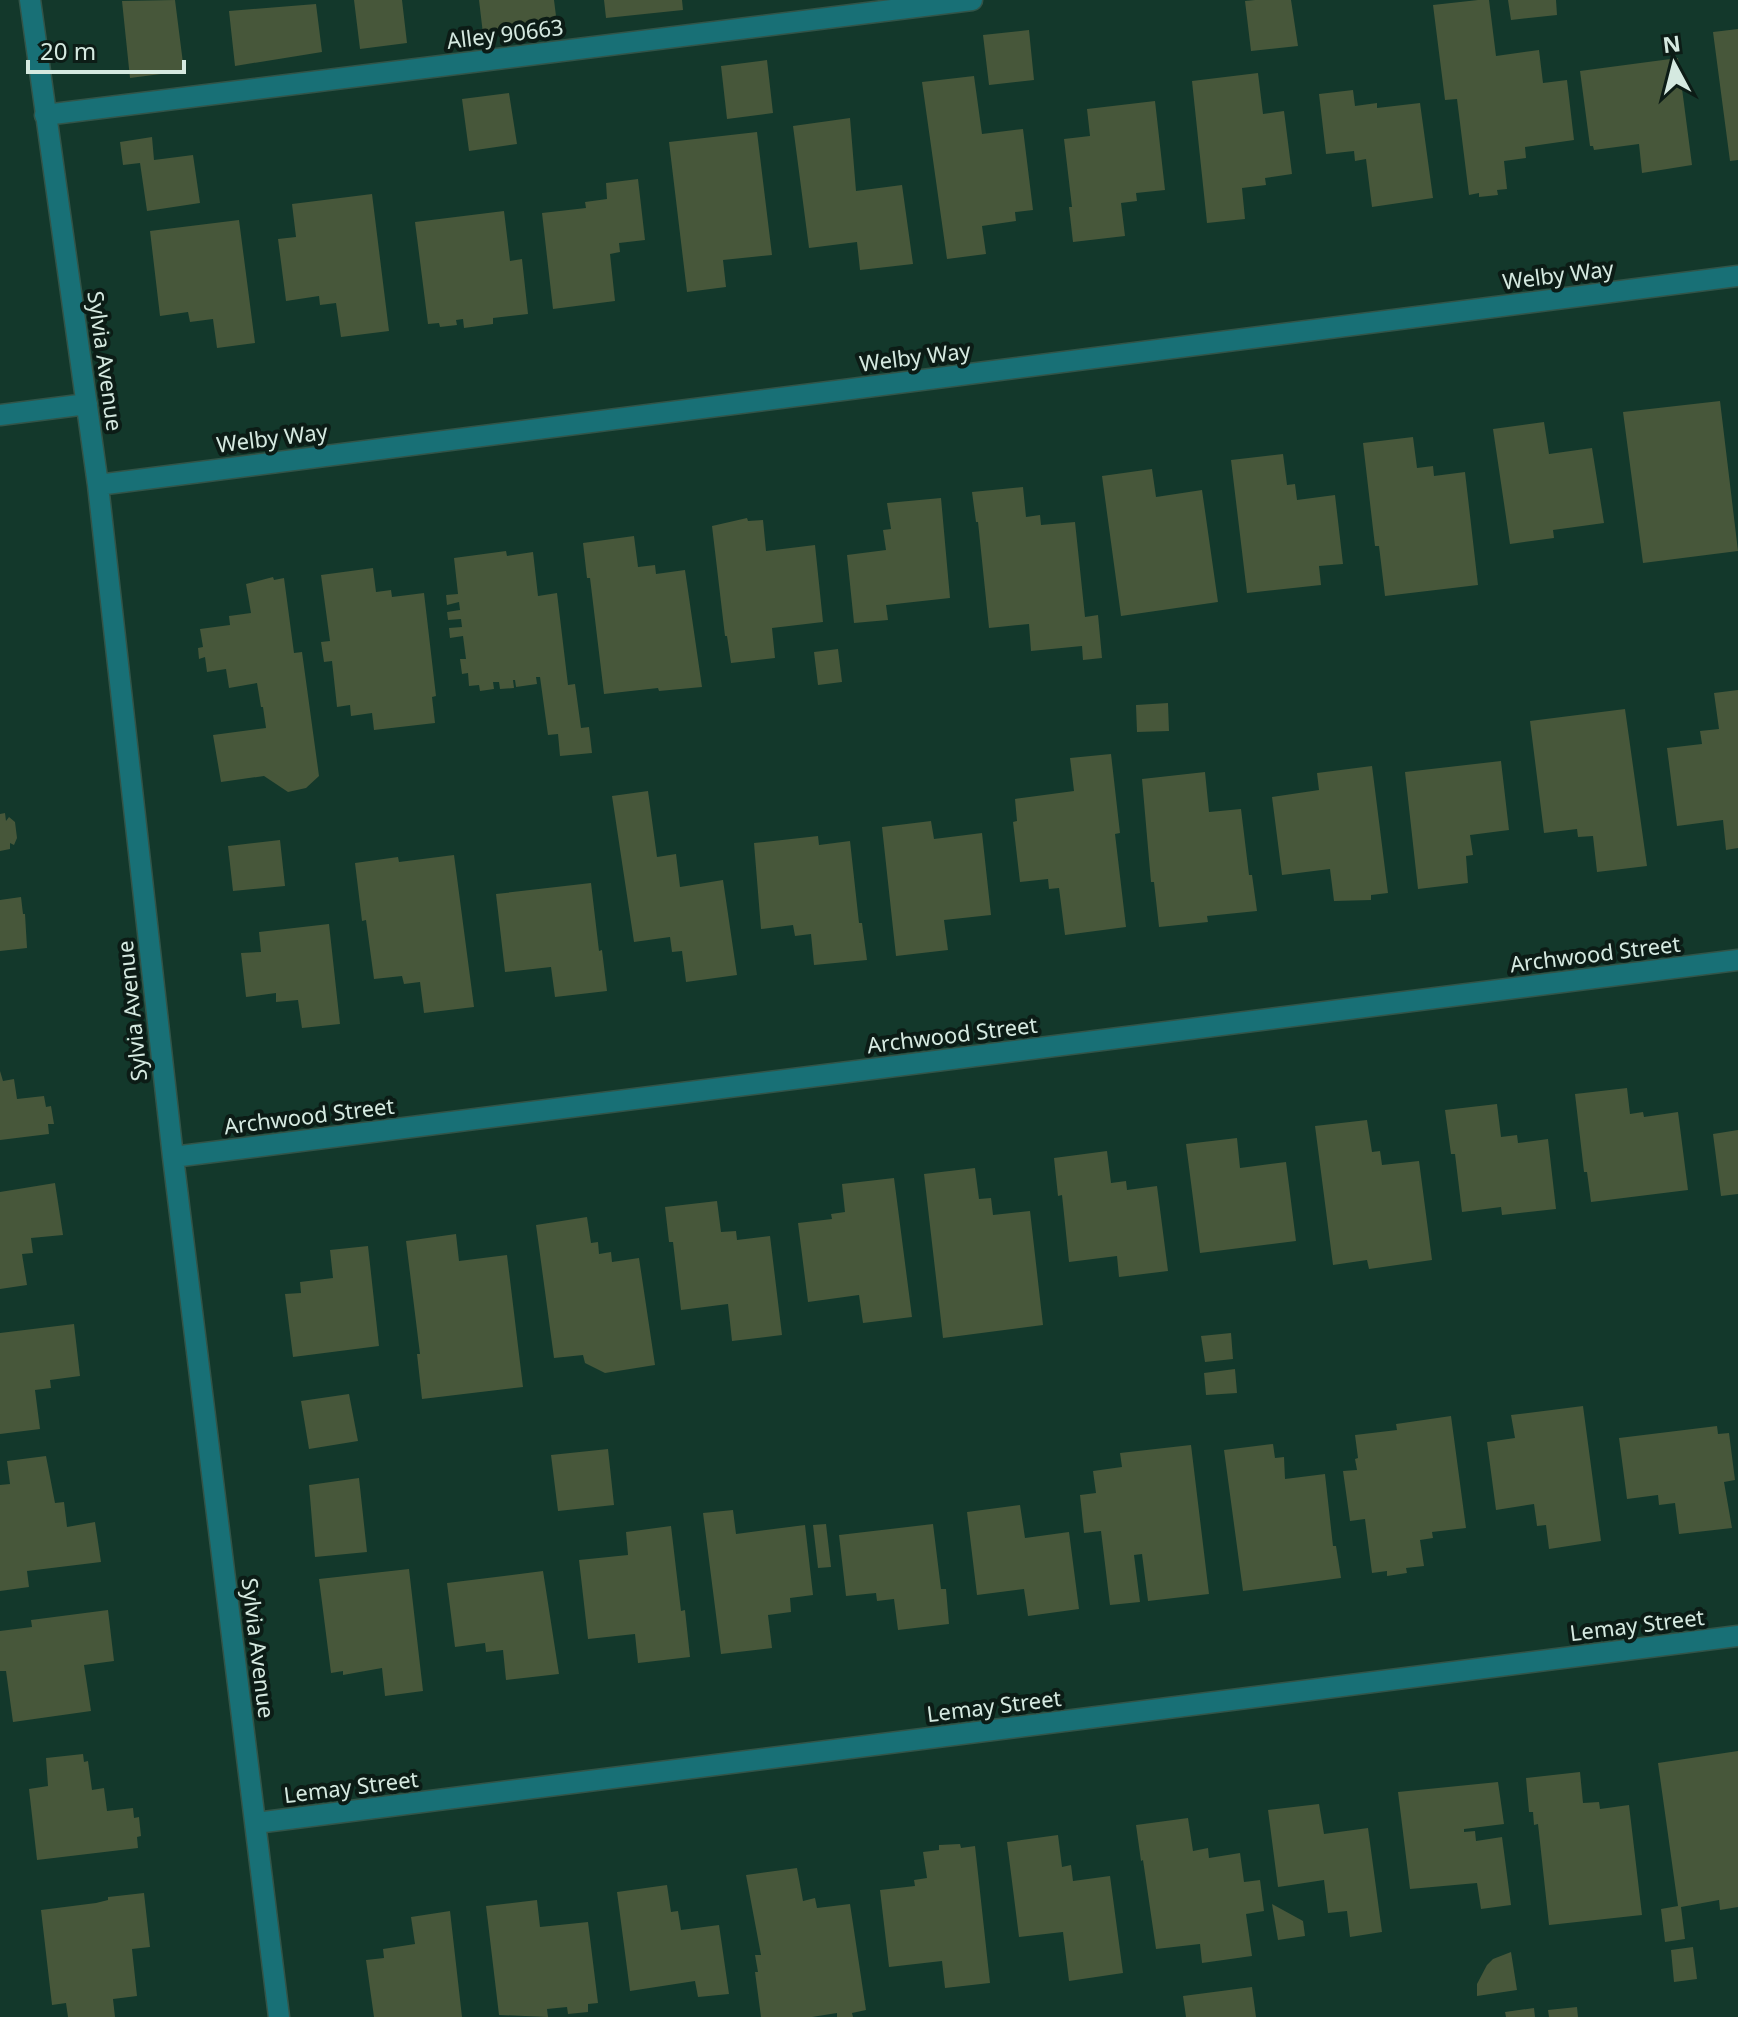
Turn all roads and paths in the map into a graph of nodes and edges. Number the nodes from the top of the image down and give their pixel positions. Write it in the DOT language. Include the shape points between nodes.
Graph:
graph roads {
  1 [pos="30,0"];
  2 [pos="972,0"];
  3 [pos="45,115"];
  4 [pos="1738,276"];
  5 [pos="87,404"];
  6 [pos="0,415"];
  7 [pos="98,485"];
  8 [pos="1738,960"];
  9 [pos="173,1157"];
  10 [pos="1738,1636"];
  11 [pos="256,1823"];
  12 [pos="279,2017"];
  1 -- 3 [label="street, Sylvia Avenue"];
  2 -- 3 [label="street, Alley 90663"];
  3 -- 5 [label="street, Sylvia Avenue"];
  4 -- 7 [label="street, Welby Way"];
  5 -- 6 [label="street"];
  5 -- 7 [label="street, Sylvia Avenue"];
  7 -- 9 [label="street, Sylvia Avenue"];
  8 -- 9 [label="street, Archwood Street"];
  9 -- 11 [label="street, Sylvia Avenue"];
  10 -- 11 [label="street, Lemay Street"];
  11 -- 12 [label="street, Sylvia Avenue"];
}
